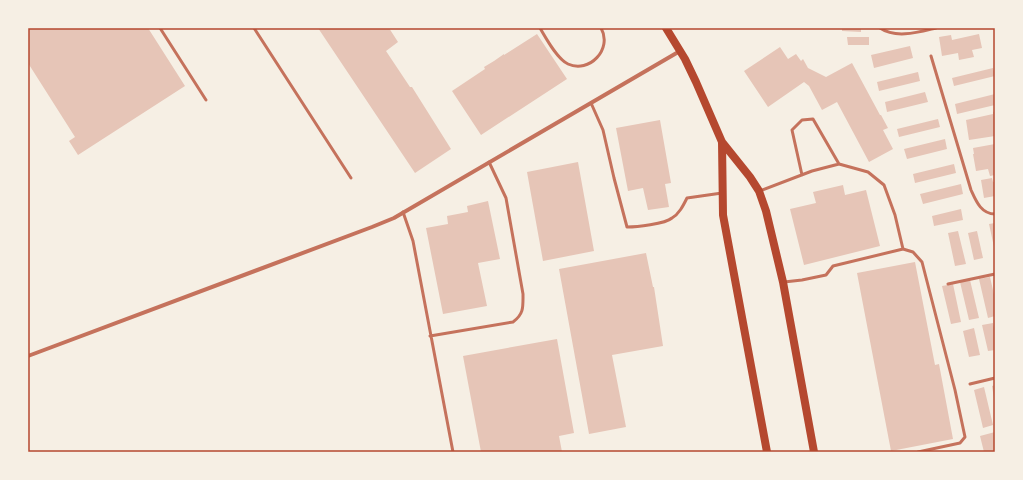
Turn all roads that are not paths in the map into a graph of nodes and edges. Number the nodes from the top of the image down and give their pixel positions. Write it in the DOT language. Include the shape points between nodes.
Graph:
graph roads {
  1 [pos="160,28"];
  2 [pos="254,28"];
  3 [pos="540,28"];
  4 [pos="601,28"];
  5 [pos="666,28"];
  6 [pos="880,28"];
  7 [pos="936,28"];
  8 [pos="680,51"];
  9 [pos="931,56"];
  10 [pos="206,100"];
  11 [pos="591,102"];
  12 [pos="722,142"];
  13 [pos="489,162"];
  14 [pos="839,164"];
  15 [pos="802,175"];
  16 [pos="351,178"];
  17 [pos="758,191"];
  18 [pos="722,193"];
  19 [pos="403,212"];
  20 [pos="995,214"];
  21 [pos="903,249"];
  22 [pos="995,274"];
  23 [pos="783,282"];
  24 [pos="948,284"];
  25 [pos="430,336"];
  26 [pos="28,356"];
  27 [pos="995,378"];
  28 [pos="970,384"];
  29 [pos="453,452"];
  30 [pos="767,452"];
  31 [pos="814,452"];
  32 [pos="918,452"];
  1 -- 10 [label="lane"];
  2 -- 16 [label="lane"];
  3 -- 4 [label="lane" via="566,64 576,67 596,59 603,51 605,42"];
  5 -- 8 [label="main road"];
  6 -- 7 [label="lane" via="890,33 910,34"];
  8 -- 11 [label="street"];
  8 -- 12 [label="main road"];
  9 -- 20 [label="lane" via="971,190 977,203 985,211"];
  11 -- 13 [label="street"];
  11 -- 18 [label="lane" via="603,130 626,227 638,227 672,219 687,198"];
  12 -- 17 [label="main road"];
  12 -- 18 [label="main road"];
  13 -- 19 [label="street"];
  13 -- 25 [label="lane" via="506,198 523,294 520,317 513,322"];
  14 -- 15 [label="lane"];
  14 -- 15 [label="lane" via="813,119 802,120 792,130"];
  14 -- 21 [label="lane" via="868,172 884,185 895,215"];
  15 -- 17 [label="lane"];
  17 -- 23 [label="main road" via="769,223"];
  18 -- 30 [label="main road" via="723,215"];
  19 -- 25 [label="lane" via="413,241"];
  19 -- 26 [label="street" via="372,227"];
  21 -- 23 [label="lane" via="833,266 826,275"];
  21 -- 32 [label="lane" via="913,252 922,262 965,437 960,443"];
  22 -- 24 [label="lane"];
  23 -- 31 [label="main road"];
  25 -- 29 [label="lane"];
  27 -- 28 [label="lane"];
}
